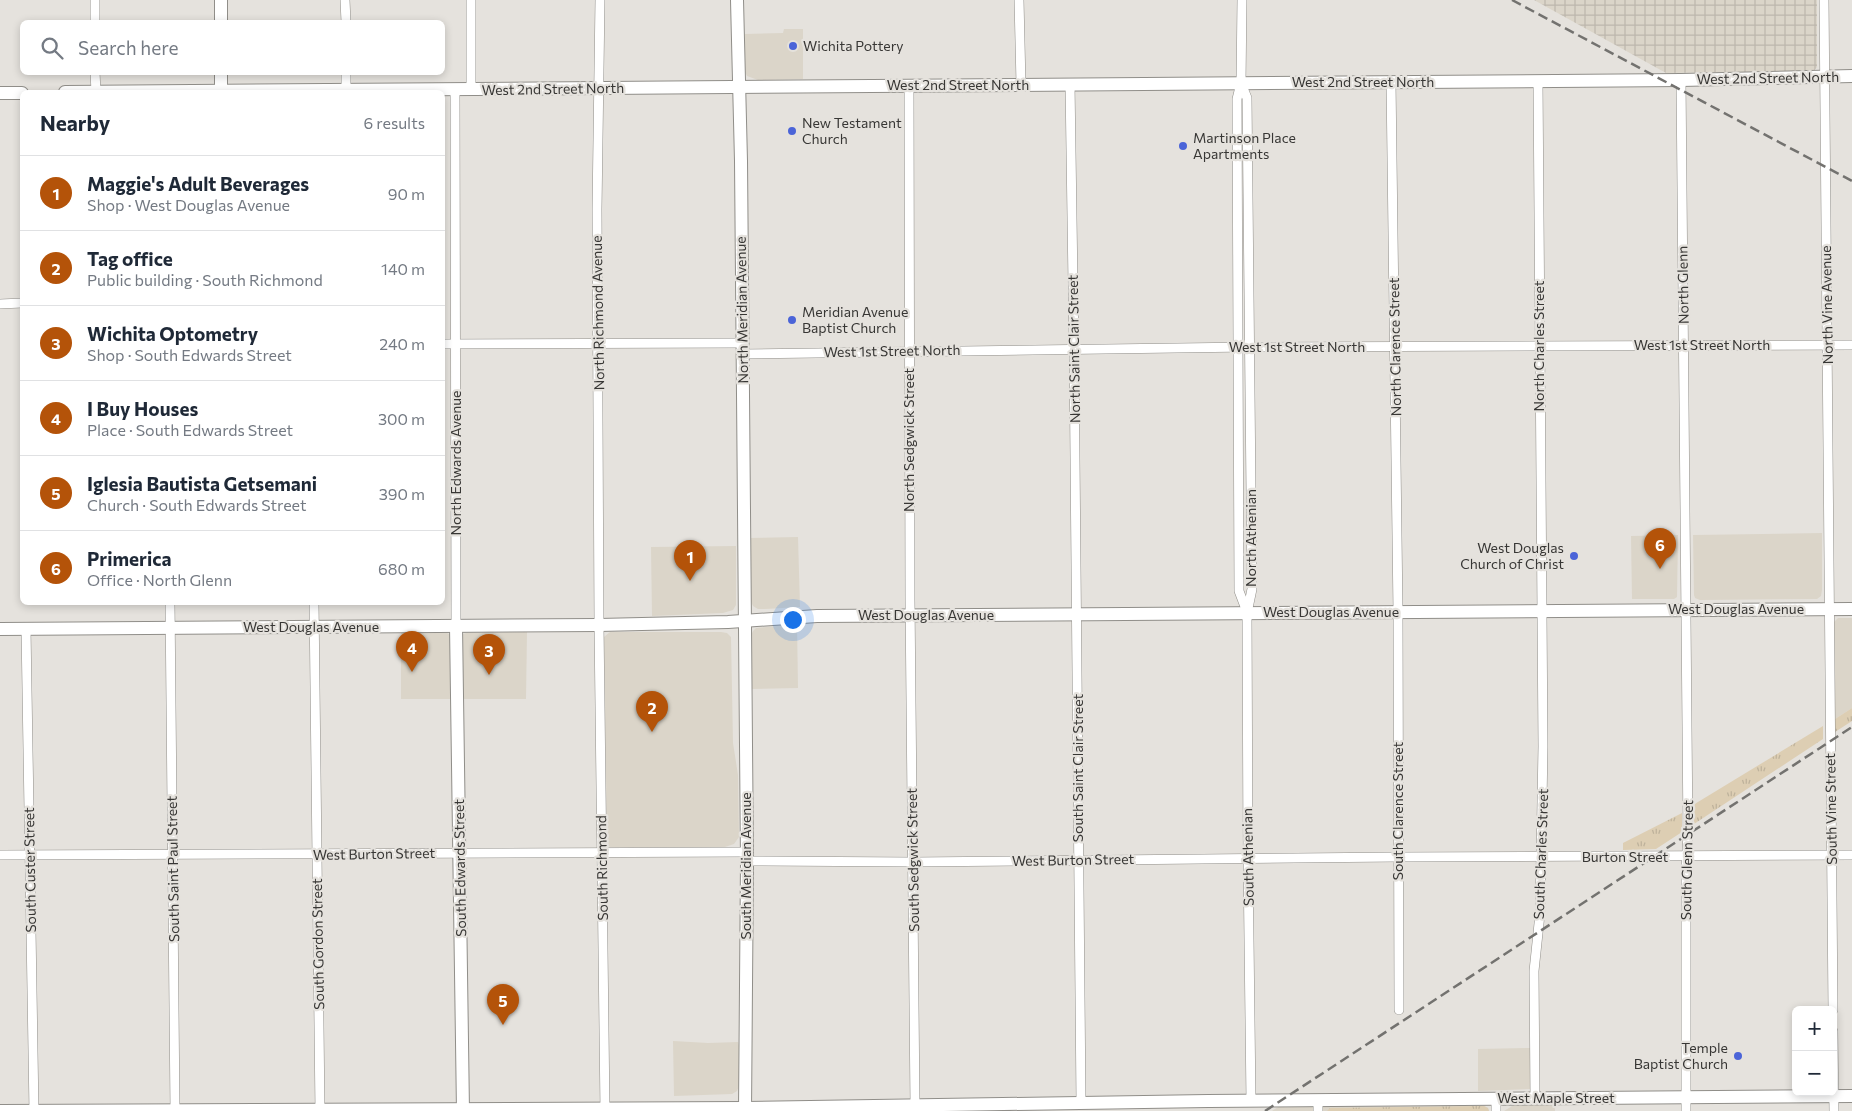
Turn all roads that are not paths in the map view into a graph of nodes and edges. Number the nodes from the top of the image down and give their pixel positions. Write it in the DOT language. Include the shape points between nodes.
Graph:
graph roads {
  1 [pos="95,0"];
  2 [pos="221,0"];
  3 [pos="346,0"];
  4 [pos="471,0"];
  5 [pos="600,0"];
  6 [pos="737,0"];
  7 [pos="1019,0"];
  8 [pos="1242,0"];
  9 [pos="1824,0"];
  10 [pos="95,20"];
  11 [pos="221,20"];
  12 [pos="346,20"];
  13 [pos="95,75"];
  14 [pos="221,75"];
  15 [pos="346,75"];
  16 [pos="1852,76"];
  17 [pos="1824,77"];
  18 [pos="1681,80"];
  19 [pos="1538,81"];
  20 [pos="1392,82"];
  21 [pos="1241,83"];
  22 [pos="1021,84"];
  23 [pos="1070,84"];
  24 [pos="909,85"];
  25 [pos="739,86"];
  26 [pos="599,88"];
  27 [pos="96,90"];
  28 [pos="221,90"];
  29 [pos="346,90"];
  30 [pos="445,90"];
  31 [pos="455,90"];
  32 [pos="471,90"];
  33 [pos="0,93"];
  34 [pos="20,93"];
  35 [pos="0,304"];
  36 [pos="20,304"];
  37 [pos="598,343"];
  38 [pos="445,344"];
  39 [pos="455,344"];
  40 [pos="1684,345"];
  41 [pos="1827,345"];
  42 [pos="1852,345"];
  43 [pos="1394,346"];
  44 [pos="1539,346"];
  45 [pos="1237,348"];
  46 [pos="1249,348"];
  47 [pos="743,349"];
  48 [pos="1074,350"];
  49 [pos="909,351"];
  50 [pos="170,605"];
  51 [pos="314,605"];
  52 [pos="1830,609"];
  53 [pos="1852,609"];
  54 [pos="1541,610"];
  55 [pos="1686,610"];
  56 [pos="1398,611"];
  57 [pos="1247,612"];
  58 [pos="1077,614"];
  59 [pos="910,615"];
  60 [pos="744,621"];
  61 [pos="599,625"];
  62 [pos="456,626"];
  63 [pos="314,627"];
  64 [pos="170,628"];
  65 [pos="0,629"];
  66 [pos="26,629"];
  67 [pos="459,853"];
  68 [pos="602,853"];
  69 [pos="0,855"];
  70 [pos="30,855"];
  71 [pos="317,855"];
  72 [pos="1852,855"];
  73 [pos="173,856"];
  74 [pos="1831,856"];
  75 [pos="747,857"];
  76 [pos="1398,857"];
  77 [pos="1542,857"];
  78 [pos="1686,857"];
  79 [pos="1248,858"];
  80 [pos="1079,859"];
  81 [pos="912,862"];
  82 [pos="1833,1006"];
  83 [pos="1399,1010"];
  84 [pos="1834,1096"];
  85 [pos="1837,1096"];
  86 [pos="1852,1096"];
  87 [pos="1686,1097"];
  88 [pos="1535,1098"];
  89 [pos="1251,1101"];
  90 [pos="1081,1102"];
  91 [pos="915,1105"];
  92 [pos="1496,1105"];
  93 [pos="1318,1106"];
  94 [pos="998,1107"];
  95 [pos="869,1108"];
  96 [pos="745,1109"];
  97 [pos="175,1110"];
  98 [pos="234,1110"];
  99 [pos="320,1110"];
  100 [pos="464,1110"];
  101 [pos="605,1110"];
  102 [pos="0,1111"];
  103 [pos="34,1111"];
  104 [pos="104,1111"];
  105 [pos="1686,1111"];
  106 [pos="1834,1111"];
  1 -- 10 [label="street"];
  2 -- 11 [label="street"];
  3 -- 12 [label="street"];
  4 -- 32 [label="street"];
  5 -- 26 [label="street, North Richmond Avenue"];
  6 -- 25 [label="street, North Meridian Avenue"];
  7 -- 22 [label="street"];
  8 -- 21 [label="street"];
  9 -- 17 [label="street, North Vine Avenue"];
  13 -- 27 [label="street"];
  14 -- 28 [label="street"];
  15 -- 29 [label="street"];
  16 -- 17 [label="street, West 2nd Street North"];
  17 -- 18 [label="street, West 2nd Street North"];
  17 -- 41 [label="street, North Vine Avenue"];
  18 -- 19 [label="street, West 2nd Street North"];
  18 -- 40 [label="street, North Glenn"];
  19 -- 20 [label="street, West 2nd Street North"];
  19 -- 44 [label="street, North Charles Street"];
  20 -- 21 [label="street, West 2nd Street North"];
  20 -- 43 [label="street, North Clarence Street"];
  21 -- 23 [label="street, West 2nd Street North"];
  21 -- 45 [label="street, North Athenian" via="1236,98"];
  21 -- 46 [label="street, North Athenian" via="1247,98"];
  22 -- 23 [label="street, West 2nd Street North"];
  22 -- 24 [label="street, West 2nd Street North"];
  23 -- 48 [label="street, North Saint Clair Street"];
  24 -- 25 [label="street, West 2nd Street North"];
  24 -- 49 [label="street, North Sedgwick Street"];
  25 -- 26 [label="street, West 2nd Street North"];
  25 -- 47 [label="street, North Meridian Avenue"];
  26 -- 32 [label="street, West 2nd Street North"];
  26 -- 37 [label="street, North Richmond Avenue"];
  30 -- 31 [label="street, West 2nd Street North"];
  31 -- 32 [label="street, West 2nd Street North"];
  31 -- 39 [label="street, North Edwards Avenue"];
  33 -- 34 [label="street"];
  35 -- 36 [label="street"];
  37 -- 39 [label="street, West 1st Street North"];
  37 -- 47 [label="street, West 1st Street North"];
  37 -- 61 [label="street, North Richmond Avenue"];
  38 -- 39 [label="street, West 1st Street North"];
  39 -- 62 [label="street, North Edwards Avenue"];
  40 -- 41 [label="street, West 1st Street North"];
  40 -- 44 [label="street, West 1st Street North"];
  40 -- 55 [label="street, North Glenn"];
  41 -- 42 [label="street, West 1st Street North"];
  41 -- 52 [label="street, North Vine Avenue"];
  43 -- 44 [label="street, West 1st Street North"];
  43 -- 46 [label="street, West 1st Street North"];
  43 -- 56 [label="street, North Clarence Street"];
  44 -- 54 [label="street, North Charles Street"];
  45 -- 46 [label="street, West 1st Street North"];
  45 -- 48 [label="street, West 1st Street North"];
  45 -- 57 [label="street, North Athenian" via="1239,591"];
  46 -- 57 [label="street, North Athenian" via="1252,590"];
  47 -- 49 [label="street, West 1st Street North"];
  47 -- 60 [label="street, North Meridian Avenue"];
  48 -- 49 [label="street, West 1st Street North"];
  48 -- 58 [label="street, North Saint Clair Street"];
  49 -- 59 [label="street, North Sedgwick Street"];
  50 -- 64 [label="street, South Saint Paul Street"];
  51 -- 63 [label="street, South Gordon Street"];
  52 -- 53 [label="street, West Douglas Avenue"];
  52 -- 55 [label="street, West Douglas Avenue"];
  52 -- 74 [label="street, South Vine Street"];
  54 -- 55 [label="street, West Douglas Avenue"];
  54 -- 56 [label="street, West Douglas Avenue"];
  54 -- 77 [label="street, South Charles Street"];
  55 -- 78 [label="street, South Glenn Street"];
  56 -- 57 [label="street, West Douglas Avenue"];
  56 -- 76 [label="street, South Clarence Street"];
  57 -- 58 [label="street, West Douglas Avenue"];
  57 -- 79 [label="street, South Athenian"];
  58 -- 59 [label="street, West Douglas Avenue"];
  58 -- 80 [label="street, South Saint Clair Street"];
  59 -- 60 [label="street, West Douglas Avenue"];
  59 -- 81 [label="street, South Sedgwick Street"];
  60 -- 61 [label="street, West Douglas Avenue"];
  60 -- 75 [label="street, South Meridian Avenue"];
  61 -- 62 [label="street, West Douglas Avenue"];
  61 -- 68 [label="street, South Richmond"];
  62 -- 63 [label="street, West Douglas Avenue"];
  62 -- 67 [label="street, South Edwards Street"];
  63 -- 64 [label="street, West Douglas Avenue"];
  63 -- 71 [label="street, South Gordon Street"];
  64 -- 66 [label="street, West Douglas Avenue"];
  64 -- 73 [label="street, South Saint Paul Street"];
  65 -- 66 [label="street, West Douglas Avenue"];
  66 -- 70 [label="street, South Custer Street"];
  67 -- 68 [label="street, West Burton Street"];
  67 -- 71 [label="street, West Burton Street"];
  67 -- 100 [label="street, South Edwards Street"];
  68 -- 75 [label="street, West Burton Street"];
  68 -- 101 [label="street, South Richmond"];
  69 -- 70 [label="street, West Burton Street"];
  70 -- 73 [label="street, West Burton Street"];
  70 -- 103 [label="street, South Custer Street"];
  71 -- 73 [label="street, West Burton Street"];
  71 -- 99 [label="street, South Gordon Street"];
  72 -- 74 [label="street, Burton Street"];
  73 -- 97 [label="street, South Saint Paul Street"];
  74 -- 78 [label="street, Burton Street"];
  74 -- 82 [label="street, South Vine Street"];
  75 -- 81 [label="street, West Burton Street"];
  75 -- 96 [label="street, South Meridian Avenue"];
  76 -- 77 [label="street, Burton Street"];
  76 -- 79 [label="street, West Burton Street"];
  76 -- 83 [label="street, South Clarence Street"];
  77 -- 78 [label="street, Burton Street"];
  77 -- 88 [label="street, South Charles Street" via="1534,971"];
  78 -- 87 [label="street, South Glenn Street"];
  79 -- 80 [label="street, West Burton Street"];
  79 -- 89 [label="street, South Athenian"];
  80 -- 81 [label="street, West Burton Street"];
  80 -- 90 [label="street, South Saint Clair Street"];
  81 -- 91 [label="street, South Sedgwick Street"];
  84 -- 87 [label="street, West Maple Street"];
  84 -- 106 [label="street"];
  85 -- 86 [label="street, West Maple Street"];
  87 -- 88 [label="street, West Maple Street"];
  87 -- 105 [label="street, South Glenn Street"];
  88 -- 92 [label="street, West Maple Street"];
  89 -- 90 [label="street, West Maple Street"];
  89 -- 93 [label="street, West Maple Street"];
  90 -- 94 [label="street, West Maple Street"];
  91 -- 94 [label="street, West Maple Street"];
  91 -- 95 [label="street, West Maple Street"];
  92 -- 93 [label="street, West Maple Street"];
  95 -- 96 [label="street, West Maple Street"];
  96 -- 101 [label="street, West Maple Street"];
  97 -- 98 [label="street, West Maple Street"];
  97 -- 104 [label="street, West Maple Street"];
  98 -- 99 [label="street, West Maple Street"];
  99 -- 100 [label="street, West Maple Street"];
  100 -- 101 [label="street, West Maple Street"];
  102 -- 103 [label="street, West Maple Street"];
  103 -- 104 [label="street, West Maple Street"];
}
